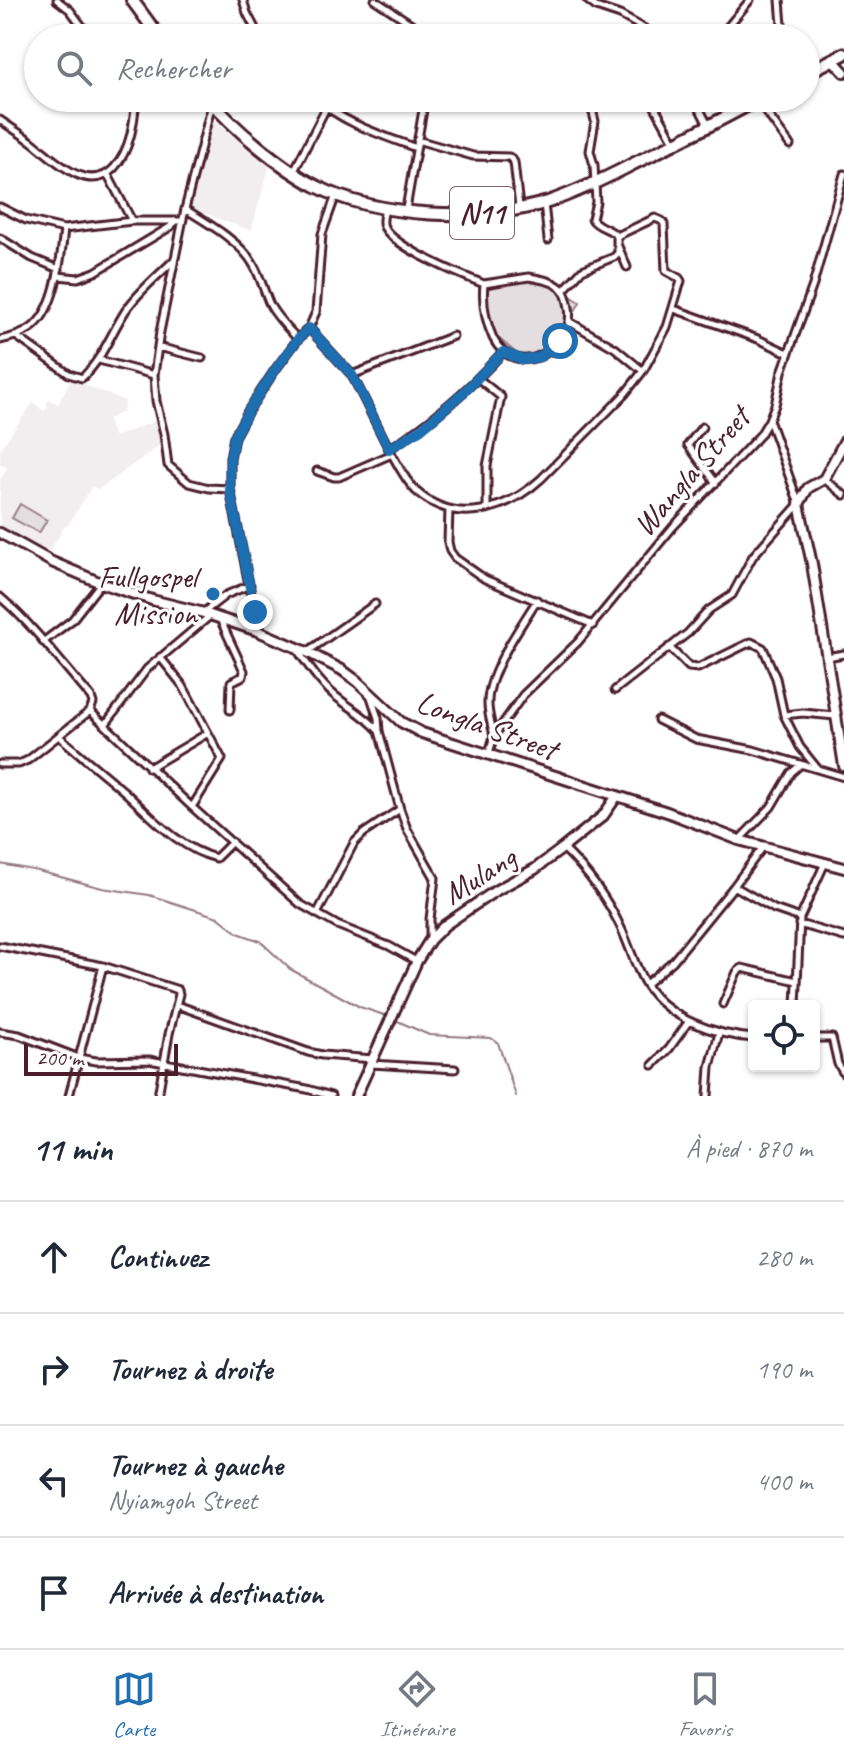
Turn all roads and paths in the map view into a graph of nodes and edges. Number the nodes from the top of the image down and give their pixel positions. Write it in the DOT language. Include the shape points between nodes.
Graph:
graph roads {
  1 [pos="57,0"];
  2 [pos="132,0"];
  3 [pos="243,0"];
  4 [pos="375,0"];
  5 [pos="587,0"];
  6 [pos="750,0"];
  7 [pos="780,0"];
  8 [pos="80,24"];
  9 [pos="150,24"];
  10 [pos="253,24"];
  11 [pos="412,24"];
  12 [pos="636,24"];
  13 [pos="730,24"];
  14 [pos="782,24"];
  15 [pos="844,54"];
  16 [pos="832,59"];
  17 [pos="820,65"];
  18 [pos="844,72"];
  19 [pos="134,112"];
  20 [pos="210,112"];
  21 [pos="224,112"];
  22 [pos="324,112"];
  23 [pos="335,112"];
  24 [pos="422,112"];
  25 [pos="592,112"];
  26 [pos="658,112"];
  27 [pos="702,112"];
  28 [pos="735,112"];
  29 [pos="768,112"];
  30 [pos="0,120"];
  31 [pos="709,126"];
  32 [pos="417,140"];
  33 [pos="676,144"];
  34 [pos="790,145"];
  35 [pos="416,148"];
  36 [pos="294,172"];
  37 [pos="844,174"];
  38 [pos="108,175"];
  39 [pos="595,184"];
  40 [pos="336,194"];
  41 [pos="544,203"];
  42 [pos="0,207"];
  43 [pos="519,208"];
  44 [pos="185,209"];
  45 [pos="385,209"];
  46 [pos="406,211"];
  47 [pos="132,221"];
  48 [pos="179,221"];
  49 [pos="64,229"];
  50 [pos="617,236"];
  51 [pos="0,238"];
  52 [pos="548,240"];
  53 [pos="617,244"];
  54 [pos="175,259"];
  55 [pos="627,267"];
  56 [pos="58,273"];
  57 [pos="484,284"];
  58 [pos="563,291"];
  59 [pos="674,309"];
  60 [pos="570,322"];
  61 [pos="309,328"];
  62 [pos="16,336"];
  63 [pos="453,336"];
  64 [pos="298,339"];
  65 [pos="0,340"];
  66 [pos="158,347"];
  67 [pos="503,352"];
  68 [pos="788,353"];
  69 [pos="202,358"];
  70 [pos="99,360"];
  71 [pos="643,371"];
  72 [pos="154,375"];
  73 [pos="352,375"];
  74 [pos="479,379"];
  75 [pos="769,420"];
  76 [pos="702,427"];
  77 [pos="844,442"];
  78 [pos="390,452"];
  79 [pos="317,471"];
  80 [pos="824,479"];
  81 [pos="716,483"];
  82 [pos="230,489"];
  83 [pos="844,495"];
  84 [pos="799,504"];
  85 [pos="449,509"];
  86 [pos="487,509"];
  87 [pos="0,533"];
  88 [pos="101,583"];
  89 [pos="250,585"];
  90 [pos="0,597"];
  91 [pos="537,600"];
  92 [pos="375,604"];
  93 [pos="211,615"];
  94 [pos="593,625"];
  95 [pos="258,631"];
  96 [pos="43,642"];
  97 [pos="296,647"];
  98 [pos="669,647"];
  99 [pos="307,652"];
  100 [pos="844,654"];
  101 [pos="160,657"];
  102 [pos="825,657"];
  103 [pos="615,690"];
  104 [pos="369,692"];
  105 [pos="230,710"];
  106 [pos="90,711"];
  107 [pos="784,715"];
  108 [pos="836,716"];
  109 [pos="658,720"];
  110 [pos="105,725"];
  111 [pos="379,731"];
  112 [pos="208,733"];
  113 [pos="59,736"];
  114 [pos="494,736"];
  115 [pos="489,753"];
  116 [pos="790,762"];
  117 [pos="0,764"];
  118 [pos="801,764"];
  119 [pos="844,766"];
  120 [pos="149,768"];
  121 [pos="817,768"];
  122 [pos="791,773"];
  123 [pos="844,777"];
  124 [pos="617,796"];
  125 [pos="192,807"];
  126 [pos="400,809"];
  127 [pos="739,840"];
  128 [pos="232,842"];
  129 [pos="763,847"];
  130 [pos="563,848"];
  131 [pos="825,863"];
  132 [pos="844,868"];
  133 [pos="734,886"];
  134 [pos="317,914"];
  135 [pos="800,921"];
  136 [pos="844,937"];
  137 [pos="430,940"];
  138 [pos="0,946"];
  139 [pos="417,961"];
  140 [pos="103,966"];
  141 [pos="797,981"];
  142 [pos="646,984"];
  143 [pos="796,1000"];
  144 [pos="723,1004"];
  145 [pos="177,1005"];
  146 [pos="689,1021"];
  147 [pos="0,1032"];
  148 [pos="719,1033"];
  149 [pos="748,1037"];
  150 [pos="820,1038"];
  151 [pos="79,1058"];
  152 [pos="372,1062"];
  153 [pos="165,1063"];
  154 [pos="653,1065"];
  155 [pos="455,1069"];
  156 [pos="844,1074"];
  157 [pos="69,1096"];
  158 [pos="158,1096"];
  159 [pos="331,1096"];
  160 [pos="356,1096"];
  161 [pos="708,1096"];
  1 -- 8 [label="street"];
  2 -- 9 [label="highway"];
  3 -- 10 [label="street"];
  4 -- 11 [label="street"];
  5 -- 12 [label="street"];
  6 -- 13 [label="street"];
  7 -- 14 [label="street"];
  15 -- 16 [label="highway"];
  16 -- 17 [label="highway"];
  16 -- 18 [label="main road"];
  19 -- 38 [label="street" via="127,147"];
  20 -- 44 [label="street"];
  21 -- 36 [label="highway, N11" via="255,144"];
  22 -- 36 [label="street"];
  23 -- 35 [label="street"];
  24 -- 32 [label="street"];
  25 -- 39 [label="street"];
  26 -- 33 [label="street"];
  27 -- 31 [label="street"];
  28 -- 31 [label="highway, N11"];
  29 -- 34 [label="street"];
  30 -- 38 [label="street" via="78,175"];
  31 -- 33 [label="highway, N11"];
  32 -- 35 [label="street"];
  32 -- 43 [label="street" via="473,156 512,159"];
  33 -- 39 [label="highway, N11"];
  35 -- 46 [label="street"];
  36 -- 40 [label="highway, N11"];
  37 -- 68 [label="street, Wangla Street"];
  38 -- 47 [label="street"];
  39 -- 41 [label="highway, N11"];
  39 -- 50 [label="street" via="592,219"];
  40 -- 45 [label="highway, N11"];
  40 -- 61 [label="street" via="322,234 316,312"];
  41 -- 43 [label="highway, N11"];
  41 -- 52 [label="street"];
  42 -- 49 [label="street"];
  43 -- 46 [label="highway, N11" via="452,214"];
  44 -- 48 [label="street"];
  44 -- 64 [label="street" via="246,254 270,305"];
  45 -- 46 [label="highway, N11"];
  45 -- 57 [label="street" via="382,221 389,234"];
  47 -- 48 [label="street"];
  47 -- 49 [label="street"];
  48 -- 54 [label="street"];
  48 -- 56 [label="street" via="95,272 78,278"];
  49 -- 56 [label="street"];
  50 -- 53 [label="street"];
  50 -- 59 [label="street" via="655,218 662,221 667,272 681,281"];
  51 -- 56 [label="street"];
  53 -- 55 [label="street"];
  53 -- 58 [label="street" via="617,255 582,270"];
  54 -- 66 [label="street"];
  54 -- 70 [label="street" via="126,310"];
  56 -- 62 [label="street" via="49,304 36,324"];
  57 -- 58 [label="street" via="529,277"];
  57 -- 67 [label="street" via="487,325"];
  58 -- 60 [label="street"];
  59 -- 68 [label="street"];
  59 -- 71 [label="street"];
  60 -- 67 [label="street" via="560,341 540,357 523,360"];
  60 -- 71 [label="street"];
  61 -- 64 [label="street"];
  61 -- 73 [label="street"];
  62 -- 65 [label="street"];
  62 -- 70 [label="street" via="78,378"];
  63 -- 73 [label="street"];
  64 -- 82 [label="street" via="240,423 230,458"];
  66 -- 69 [label="street"];
  66 -- 72 [label="street"];
  67 -- 74 [label="street"];
  68 -- 75 [label="street, Wangla Street"];
  70 -- 72 [label="street"];
  71 -- 86 [label="street" via="529,490"];
  72 -- 82 [label="street" via="168,465 189,483"];
  73 -- 78 [label="street"];
  74 -- 78 [label="street"];
  74 -- 86 [label="street" via="501,397 487,466"];
  75 -- 81 [label="street, Wangla Street"];
  75 -- 84 [label="street"];
  76 -- 81 [label="street" via="688,445"];
  77 -- 80 [label="main road"];
  78 -- 79 [label="street" via="339,477"];
  78 -- 85 [label="street" via="418,492"];
  80 -- 83 [label="street"];
  80 -- 84 [label="main road" via="808,488"];
  81 -- 94 [label="street, Wangla Street"];
  82 -- 89 [label="street"];
  84 -- 98 [label="street" via="753,556 732,595"];
  84 -- 102 [label="main road"];
  85 -- 86 [label="street"];
  85 -- 91 [label="street" via="448,542 455,558 485,579"];
  87 -- 88 [label="main road, Longla Street"];
  88 -- 93 [label="main road, Longla Street"];
  88 -- 96 [label="street" via="72,620"];
  89 -- 93 [label="street" via="226,595"];
  89 -- 95 [label="street"];
  90 -- 96 [label="street"];
  91 -- 94 [label="street"];
  91 -- 114 [label="street" via="498,667 489,695"];
  92 -- 99 [label="street"];
  93 -- 95 [label="main road, Longla Street"];
  93 -- 101 [label="street"];
  93 -- 105 [label="street" via="244,671 230,685"];
  94 -- 114 [label="street, Wangla Street" via="523,695"];
  95 -- 97 [label="main road, Longla Street"];
  96 -- 106 [label="street" via="93,700"];
  97 -- 99 [label="main road, Longla Street"];
  97 -- 111 [label="street" via="331,693"];
  98 -- 103 [label="street"];
  98 -- 107 [label="street" via="689,667 698,668 756,643 776,678"];
  99 -- 104 [label="main road, Longla Street"];
  100 -- 102 [label="street"];
  101 -- 110 [label="street"];
  101 -- 112 [label="street"];
  102 -- 108 [label="main road"];
  104 -- 111 [label="street"];
  104 -- 115 [label="main road, Longla Street" via="403,724"];
  106 -- 110 [label="street"];
  106 -- 113 [label="street"];
  107 -- 108 [label="street"];
  107 -- 121 [label="street"];
  108 -- 119 [label="main road"];
  109 -- 116 [label="street" via="696,739"];
  110 -- 120 [label="street"];
  111 -- 126 [label="street"];
  112 -- 120 [label="street"];
  112 -- 125 [label="street" via="222,759"];
  113 -- 117 [label="street" via="28,760"];
  113 -- 128 [label="street" via="183,843 216,858"];
  114 -- 115 [label="street, Wangla Street"];
  115 -- 124 [label="main road, Longla Street"];
  116 -- 118 [label="street"];
  116 -- 122 [label="street"];
  118 -- 121 [label="street"];
  118 -- 122 [label="street"];
  120 -- 125 [label="street"];
  121 -- 123 [label="street"];
  122 -- 127 [label="street" via="771,807"];
  124 -- 127 [label="main road, Longla Street"];
  124 -- 130 [label="main road, Mulang" via="603,816"];
  125 -- 128 [label="street"];
  126 -- 134 [label="street" via="354,843"];
  126 -- 137 [label="street" via="435,878"];
  127 -- 129 [label="main road, Longla Street"];
  128 -- 134 [label="street"];
  129 -- 131 [label="main road, Longla Street"];
  129 -- 133 [label="street"];
  130 -- 137 [label="main road, Mulang"];
  130 -- 142 [label="street" via="599,889"];
  131 -- 132 [label="main road, Longla Street"];
  131 -- 135 [label="street"];
  133 -- 135 [label="street"];
  133 -- 142 [label="street" via="673,961"];
  134 -- 139 [label="street"];
  135 -- 136 [label="street"];
  135 -- 141 [label="street"];
  137 -- 139 [label="main road, Mulang"];
  138 -- 140 [label="street"];
  139 -- 152 [label="main road, Mulang"];
  140 -- 145 [label="street" via="174,988"];
  140 -- 151 [label="street"];
  141 -- 143 [label="street"];
  141 -- 144 [label="street" via="742,968"];
  142 -- 146 [label="street"];
  145 -- 152 [label="street" via="308,1052"];
  145 -- 153 [label="street"];
  146 -- 148 [label="street"];
  146 -- 154 [label="street"];
  147 -- 151 [label="street"];
  148 -- 149 [label="street"];
  148 -- 161 [label="street"];
  150 -- 156 [label="street" via="832,1038"];
  151 -- 153 [label="street"];
  151 -- 157 [label="street"];
  152 -- 155 [label="street"];
  152 -- 160 [label="main road, Mulang"];
  153 -- 158 [label="street"];
  153 -- 159 [label="street"];
}
